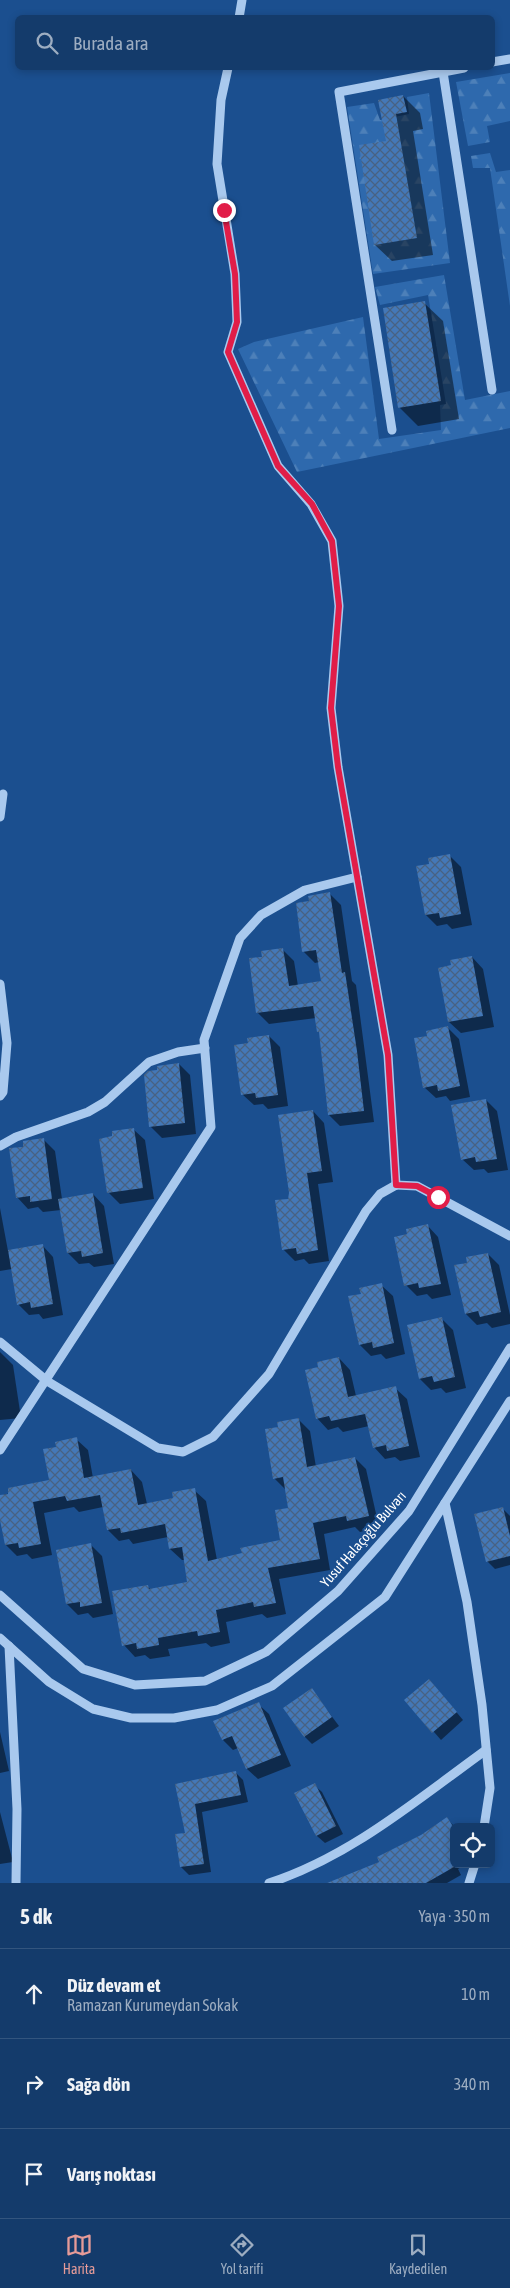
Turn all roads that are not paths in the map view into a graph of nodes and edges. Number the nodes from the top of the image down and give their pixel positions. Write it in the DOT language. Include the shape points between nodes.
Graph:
graph roads {
  1 [pos="242,0"];
  2 [pos="240,15"];
  3 [pos="510,59"];
  4 [pos="495,62"];
  5 [pos="228,70"];
  6 [pos="453,70"];
  7 [pos="442,72"];
  8 [pos="492,390"];
  9 [pos="392,430"];
  10 [pos="3,794"];
  11 [pos="0,817"];
  12 [pos="357,877"];
  13 [pos="0,984"];
  14 [pos="205,1048"];
  15 [pos="0,1096"];
  16 [pos="0,1146"];
  17 [pos="396,1185"];
  18 [pos="510,1236"];
  19 [pos="0,1342"];
  20 [pos="510,1348"];
  21 [pos="47,1381"];
  22 [pos="510,1401"];
  23 [pos="0,1450"];
  24 [pos="445,1503"];
  25 [pos="0,1595"];
  26 [pos="0,1638"];
  27 [pos="9,1646"];
  28 [pos="486,1750"];
  29 [pos="485,1823"];
  30 [pos="474,1868"];
  31 [pos="16,1883"];
  32 [pos="269,1883"];
  33 [pos="469,1883"];
  1 -- 2 [label="street"];
  3 -- 4 [label="street"];
  5 -- 12 [label="street" via="221,100 217,164 235,274 237,322 228,352 278,466 312,504 332,541 339,606 331,708"];
  6 -- 7 [label="street"];
  7 -- 8 [label="street"];
  7 -- 9 [label="street" via="340,92"];
  10 -- 11 [label="street"];
  12 -- 14 [label="street" via="305,890 261,915 240,938 204,1040"];
  12 -- 17 [label="street" via="388,1055"];
  13 -- 15 [label="street" via="7,1043"];
  14 -- 16 [label="street" via="178,1052 149,1062 105,1102 88,1112 16,1137"];
  14 -- 21 [label="street" via="210,1126"];
  17 -- 18 [label="street" via="417,1186"];
  17 -- 21 [label="street" via="380,1194 366,1211 269,1374 213,1437 183,1452 158,1448"];
  19 -- 21 [label="street"];
  20 -- 25 [label="street, Yusuf Halaçoğlu Bulvarı" via="409,1511 338,1591 266,1652 205,1681 135,1685 83,1669"];
  21 -- 23 [label="street"];
  22 -- 24 [label="street"];
  24 -- 27 [label="street" via="385,1597 272,1686 217,1710 174,1718 131,1718 94,1709 49,1682"];
  24 -- 28 [label="street" via="467,1602"];
  26 -- 27 [label="street"];
  27 -- 31 [label="street" via="17,1810"];
  28 -- 29 [label="street" via="490,1788"];
  28 -- 32 [label="street" via="367,1835 299,1873"];
  30 -- 33 [label="street"];
}
